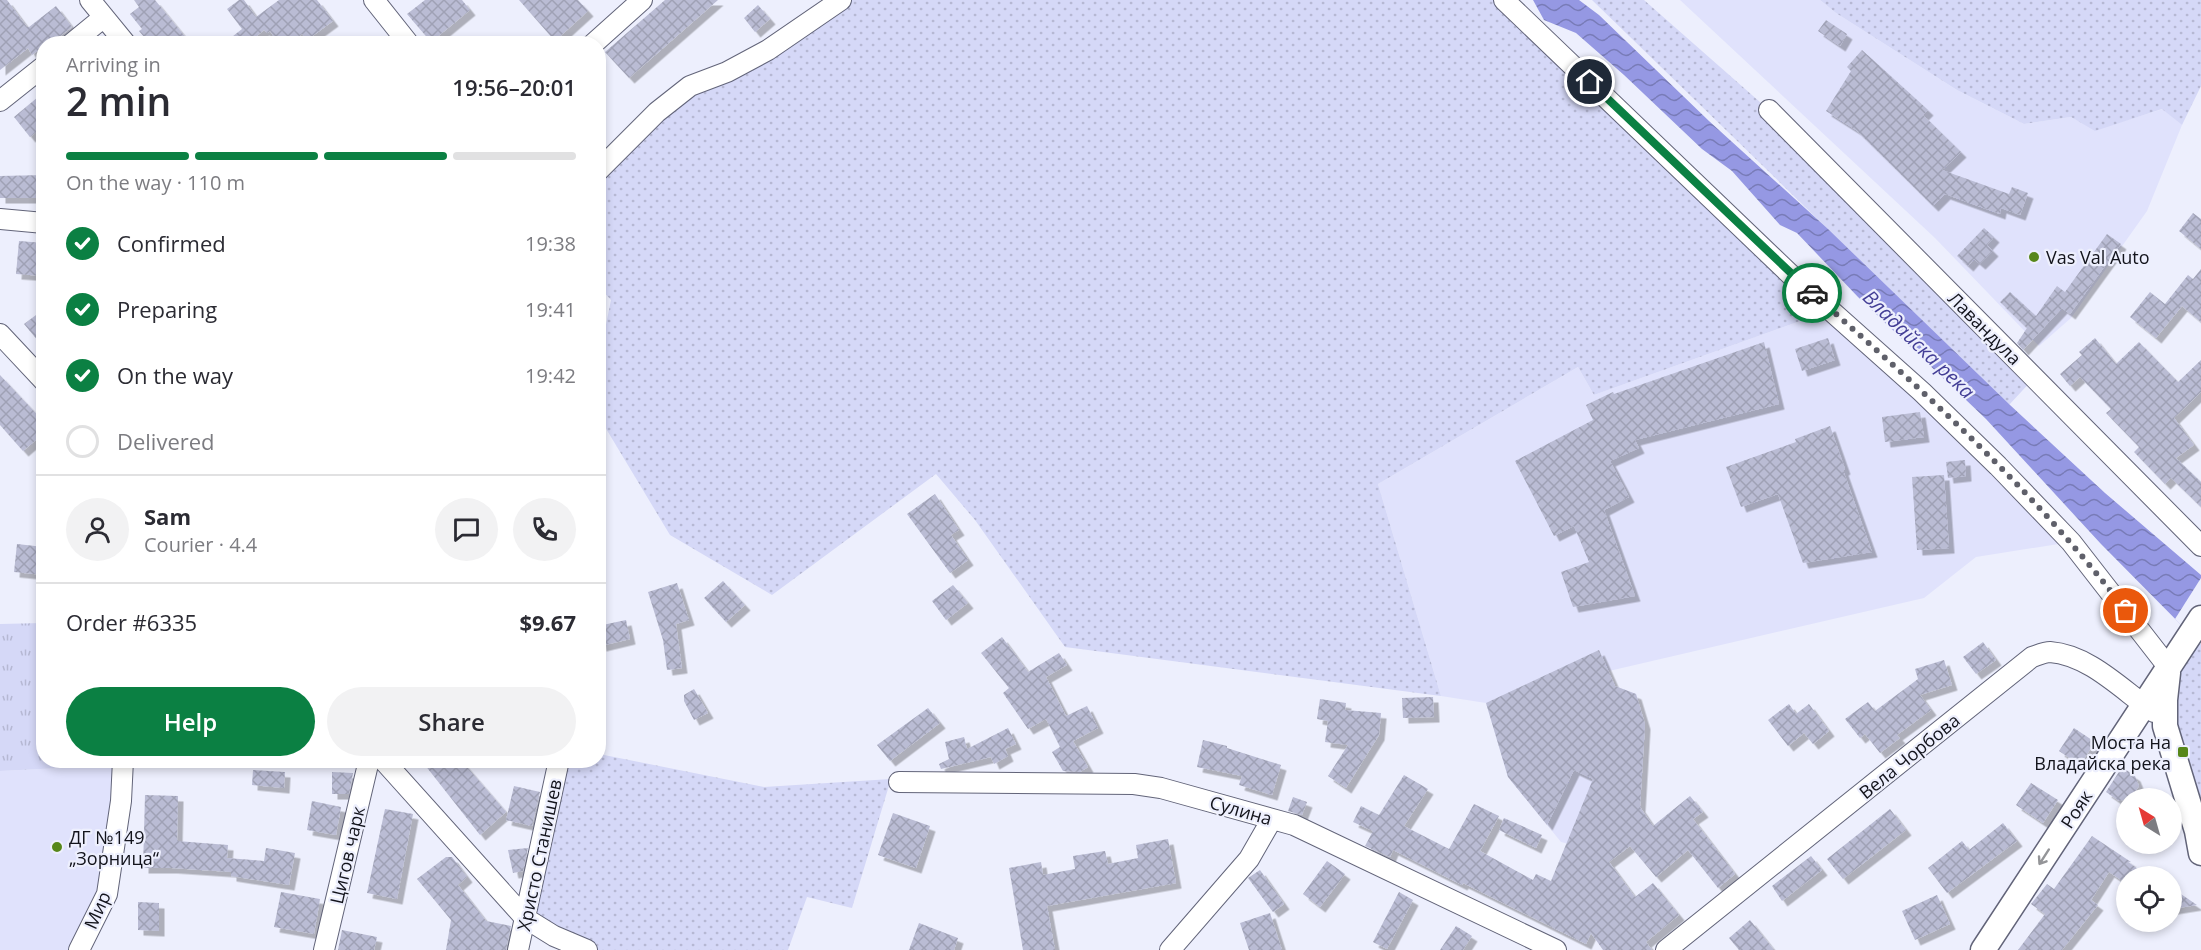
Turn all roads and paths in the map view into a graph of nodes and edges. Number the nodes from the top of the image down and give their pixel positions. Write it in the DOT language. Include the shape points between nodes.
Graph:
graph roads {
  1 [pos="90,0"];
  2 [pos="374,0"];
  3 [pos="642,0"];
  4 [pos="841,0"];
  5 [pos="1504,0"];
  6 [pos="104,17"];
  7 [pos="81,36"];
  8 [pos="119,36"];
  9 [pos="403,36"];
  10 [pos="602,36"];
  11 [pos="36,72"];
  12 [pos="0,101"];
  13 [pos="1768,110"];
  14 [pos="606,163"];
  15 [pos="0,219"];
  16 [pos="36,222"];
  17 [pos="0,334"];
  18 [pos="36,372"];
  19 [pos="2201,546"];
  20 [pos="2195,626"];
  21 [pos="2169,668"];
  22 [pos="2144,705"];
  23 [pos="2165,719"];
  24 [pos="123,768"];
  25 [pos="367,768"];
  26 [pos="390,768"];
  27 [pos="557,768"];
  28 [pos="899,782"];
  29 [pos="1272,819"];
  30 [pos="2201,853"];
  31 [pos="525,918"];
  32 [pos="79,950"];
  33 [pos="324,950"];
  34 [pos="518,950"];
  35 [pos="587,950"];
  36 [pos="1170,950"];
  37 [pos="1556,950"];
  38 [pos="1666,950"];
  39 [pos="1983,950"];
  1 -- 6 [label="street"];
  2 -- 9 [label="street"];
  3 -- 10 [label="street"];
  4 -- 14 [label="street" via="768,50 690,86 657,112"];
  5 -- 21 [label="street" via="1792,276 1998,466 2071,542"];
  6 -- 7 [label="street"];
  6 -- 8 [label="street"];
  11 -- 12 [label="street"];
  13 -- 19 [label="street, Лавандула"];
  15 -- 16 [label="street"];
  17 -- 18 [label="street"];
  20 -- 21 [label="street, Рояк"];
  21 -- 22 [label="street, Рояк"];
  21 -- 23 [label="street"];
  22 -- 23 [label="street, Вела Чорбова"];
  22 -- 38 [label="street, Вела Чорбова" via="2090,665 2049,652 2032,657"];
  22 -- 39 [label="street, Рояк, one-way"];
  23 -- 30 [label="street"];
  24 -- 32 [label="street, Мир" via="107,894"];
  25 -- 33 [label="street, Цигов чарк"];
  26 -- 31 [label="street"];
  27 -- 31 [label="street, Христо Станишев"];
  28 -- 29 [label="street, Сулина" via="1134,784"];
  29 -- 36 [label="street" via="1249,859"];
  29 -- 37 [label="street, Сулина" via="1294,825"];
  31 -- 34 [label="street, Христо Станишев"];
  31 -- 35 [label="street"];
}
